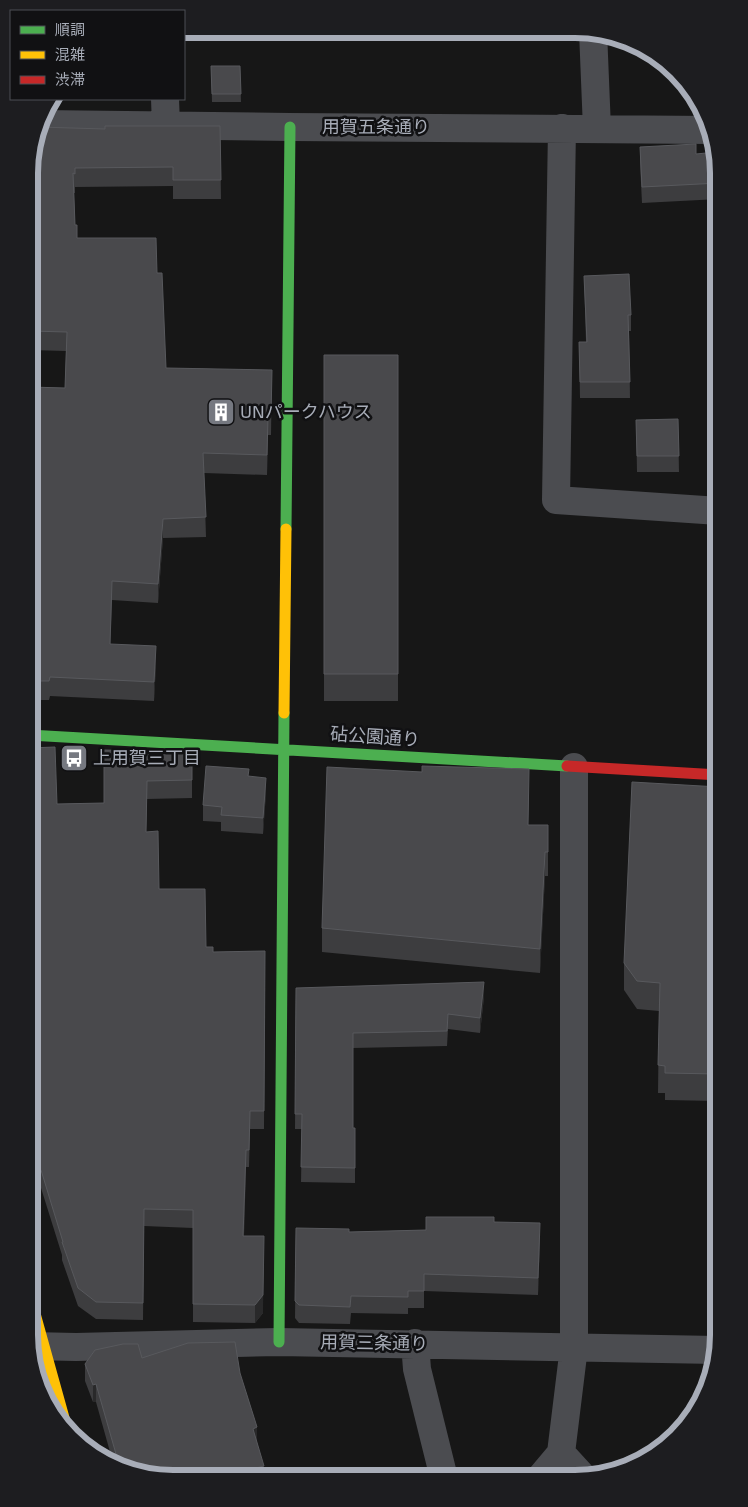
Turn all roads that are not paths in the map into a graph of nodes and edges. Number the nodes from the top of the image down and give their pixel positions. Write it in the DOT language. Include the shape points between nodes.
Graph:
graph roads {
  1 [pos="593,39"];
  2 [pos="166,112"];
  3 [pos="47,123"];
  4 [pos="290,127"];
  5 [pos="562,128"];
  6 [pos="596,128"];
  7 [pos="703,130"];
  8 [pos="710,511"];
  9 [pos="38,735"];
  10 [pos="284,749"];
  11 [pos="574,767"];
  12 [pos="710,775"];
  13 [pos="279,1342"];
  14 [pos="415,1344"];
  15 [pos="38,1346"];
  16 [pos="574,1347"];
  17 [pos="709,1350"];
  18 [pos="39,1351"];
  19 [pos="61,1411"];
  20 [pos="561,1453"];
  21 [pos="442,1470"];
  22 [pos="547,1470"];
  23 [pos="577,1470"];
  1 -- 6 [label="street"];
  2 -- 3 [label="street, 用賀五条通り"];
  2 -- 4 [label="street, 用賀五条通り"];
  4 -- 5 [label="street, 用賀五条通り"];
  4 -- 10 [label="street"];
  5 -- 6 [label="street, 用賀五条通り"];
  5 -- 8 [label="street" via="556,500"];
  6 -- 7 [label="street, 用賀五条通り"];
  9 -- 10 [label="street, 砧公園通り"];
  10 -- 11 [label="street, 砧公園通り"];
  10 -- 13 [label="street"];
  11 -- 12 [label="street, 砧公園通り"];
  11 -- 16 [label="street"];
  13 -- 14 [label="street, 用賀三条通り"];
  13 -- 15 [label="street, 用賀三条通り"];
  14 -- 16 [label="street, 用賀三条通り"];
  14 -- 21 [label="street" via="417,1369"];
  16 -- 17 [label="street, 用賀三条通り"];
  16 -- 20 [label="street"];
  18 -- 19 [label="street"];
  20 -- 22 [label="street"];
  20 -- 23 [label="street"];
}
